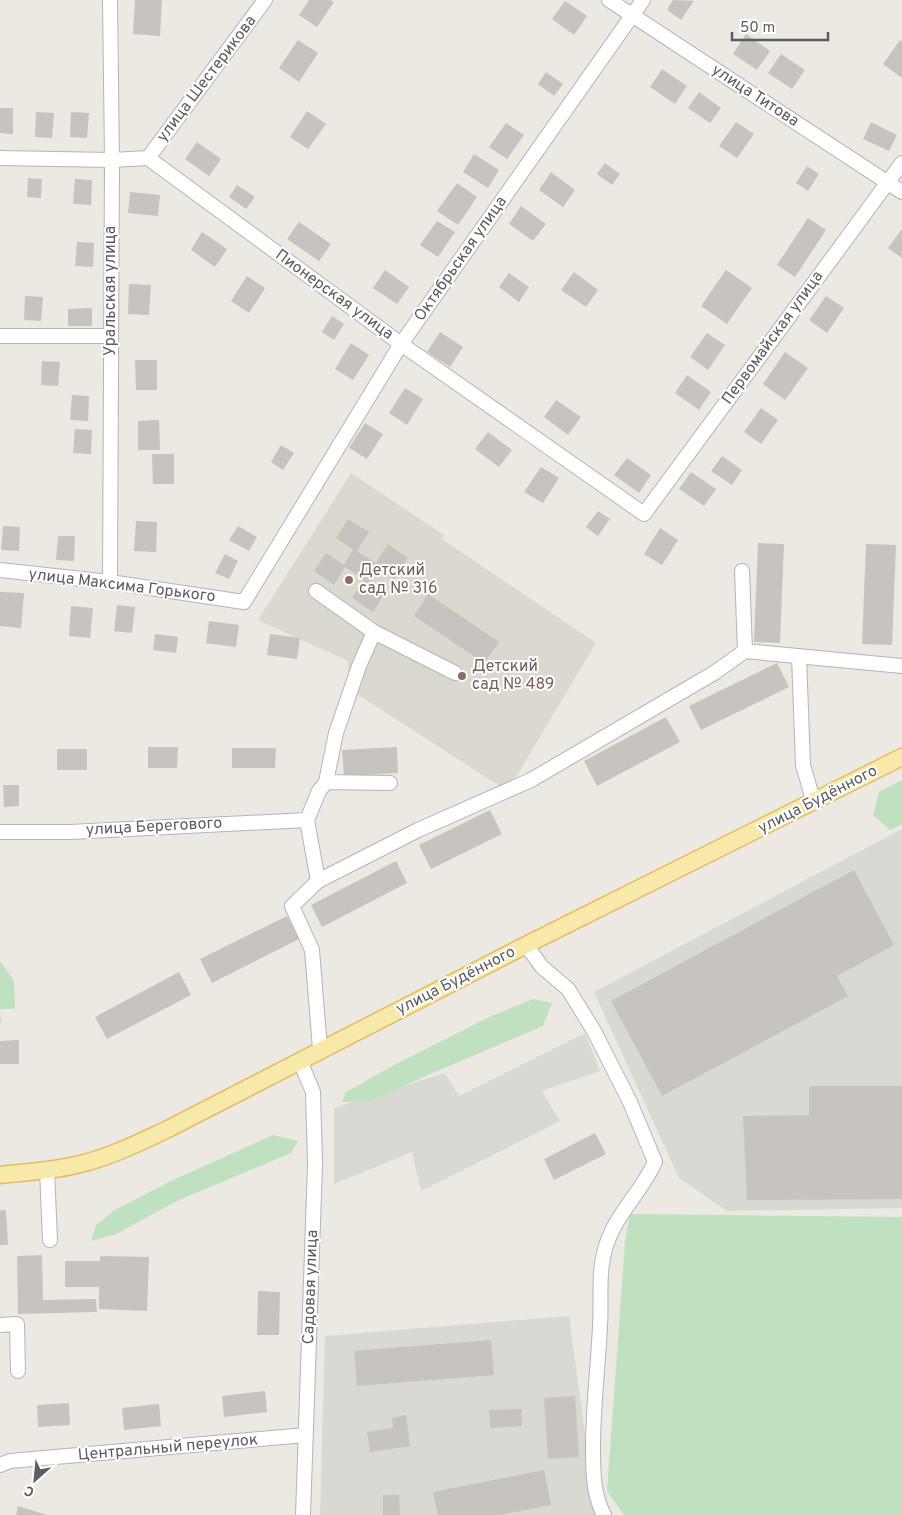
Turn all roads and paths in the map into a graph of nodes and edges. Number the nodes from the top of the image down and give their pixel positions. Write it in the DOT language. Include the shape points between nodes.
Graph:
graph roads {
  1 [pos="110,0"];
  2 [pos="265,0"];
  3 [pos="609,0"];
  4 [pos="643,0"];
  5 [pos="632,16"];
  6 [pos="0,158"];
  7 [pos="148,158"];
  8 [pos="112,160"];
  9 [pos="902,163"];
  10 [pos="888,182"];
  11 [pos="902,192"];
  12 [pos="0,336"];
  13 [pos="111,336"];
  14 [pos="401,344"];
  15 [pos="644,514"];
  16 [pos="0,570"];
  17 [pos="742,571"];
  18 [pos="110,582"];
  19 [pos="316,591"];
  20 [pos="244,602"];
  21 [pos="374,632"];
  22 [pos="745,651"];
  23 [pos="799,656"];
  24 [pos="902,666"];
  25 [pos="455,673"];
  26 [pos="902,757"];
  27 [pos="326,782"];
  28 [pos="390,782"];
  29 [pos="814,803"];
  30 [pos="307,820"];
  31 [pos="0,832"];
  32 [pos="318,880"];
  33 [pos="526,945"];
  34 [pos="320,1050"];
  35 [pos="300,1061"];
  36 [pos="46,1170"];
  37 [pos="0,1175"];
  38 [pos="50,1240"];
  39 [pos="0,1324"];
  40 [pos="18,1371"];
  41 [pos="306,1435"];
  42 [pos="0,1465"];
  43 [pos="303,1515"];
  44 [pos="604,1515"];
  1 -- 8 [label="street, Уральская улица"];
  2 -- 7 [label="street, улица Шестерикова"];
  3 -- 5 [label="street, улица Титова"];
  4 -- 5 [label="street, Октябрьская улица"];
  5 -- 10 [label="street, улица Титова"];
  5 -- 14 [label="street, Октябрьская улица"];
  6 -- 8 [label="street"];
  7 -- 8 [label="street"];
  7 -- 14 [label="street, Пионерская улица"];
  8 -- 13 [label="street, Уральская улица"];
  9 -- 10 [label="street, Первомайская улица"];
  10 -- 11 [label="street, улица Титова"];
  10 -- 15 [label="street, Первомайская улица"];
  12 -- 13 [label="street"];
  13 -- 18 [label="street, Уральская улица"];
  14 -- 15 [label="street, Пионерская улица"];
  14 -- 20 [label="street, Октябрьская улица"];
  16 -- 18 [label="street, улица Максима Горького"];
  17 -- 22 [label="street"];
  18 -- 20 [label="street, улица Максима Горького"];
  19 -- 21 [label="street"];
  21 -- 25 [label="street"];
  21 -- 27 [label="street" via="358,666 336,733"];
  22 -- 23 [label="street"];
  22 -- 32 [label="street" via="714,673 531,780 418,830"];
  23 -- 24 [label="street"];
  23 -- 29 [label="street" via="803,764"];
  26 -- 29 [label="main road, улица Будённого"];
  27 -- 28 [label="street"];
  27 -- 30 [label="street"];
  29 -- 33 [label="main road, улица Будённого"];
  30 -- 31 [label="street, улица Берегового" via="70,832"];
  30 -- 32 [label="street"];
  32 -- 34 [label="street" via="292,906 312,950"];
  33 -- 34 [label="main road, улица Будённого"];
  33 -- 44 [label="street" via="542,967 568,989 594,1031 630,1102 655,1162 648,1178 614,1224 600,1270 593,1476 597,1503"];
  34 -- 35 [label="main road, улица Будённого"];
  35 -- 36 [label="main road, улица Будённого" via="119,1152 81,1164"];
  35 -- 41 [label="street, Садовая улица" via="313,1092 315,1164"];
  36 -- 37 [label="main road, улица Будённого"];
  36 -- 38 [label="street"];
  39 -- 40 [label="street" via="16,1324"];
  41 -- 42 [label="street, Центральный переулок" via="10,1461"];
  41 -- 43 [label="street, Садовая улица"];
}
